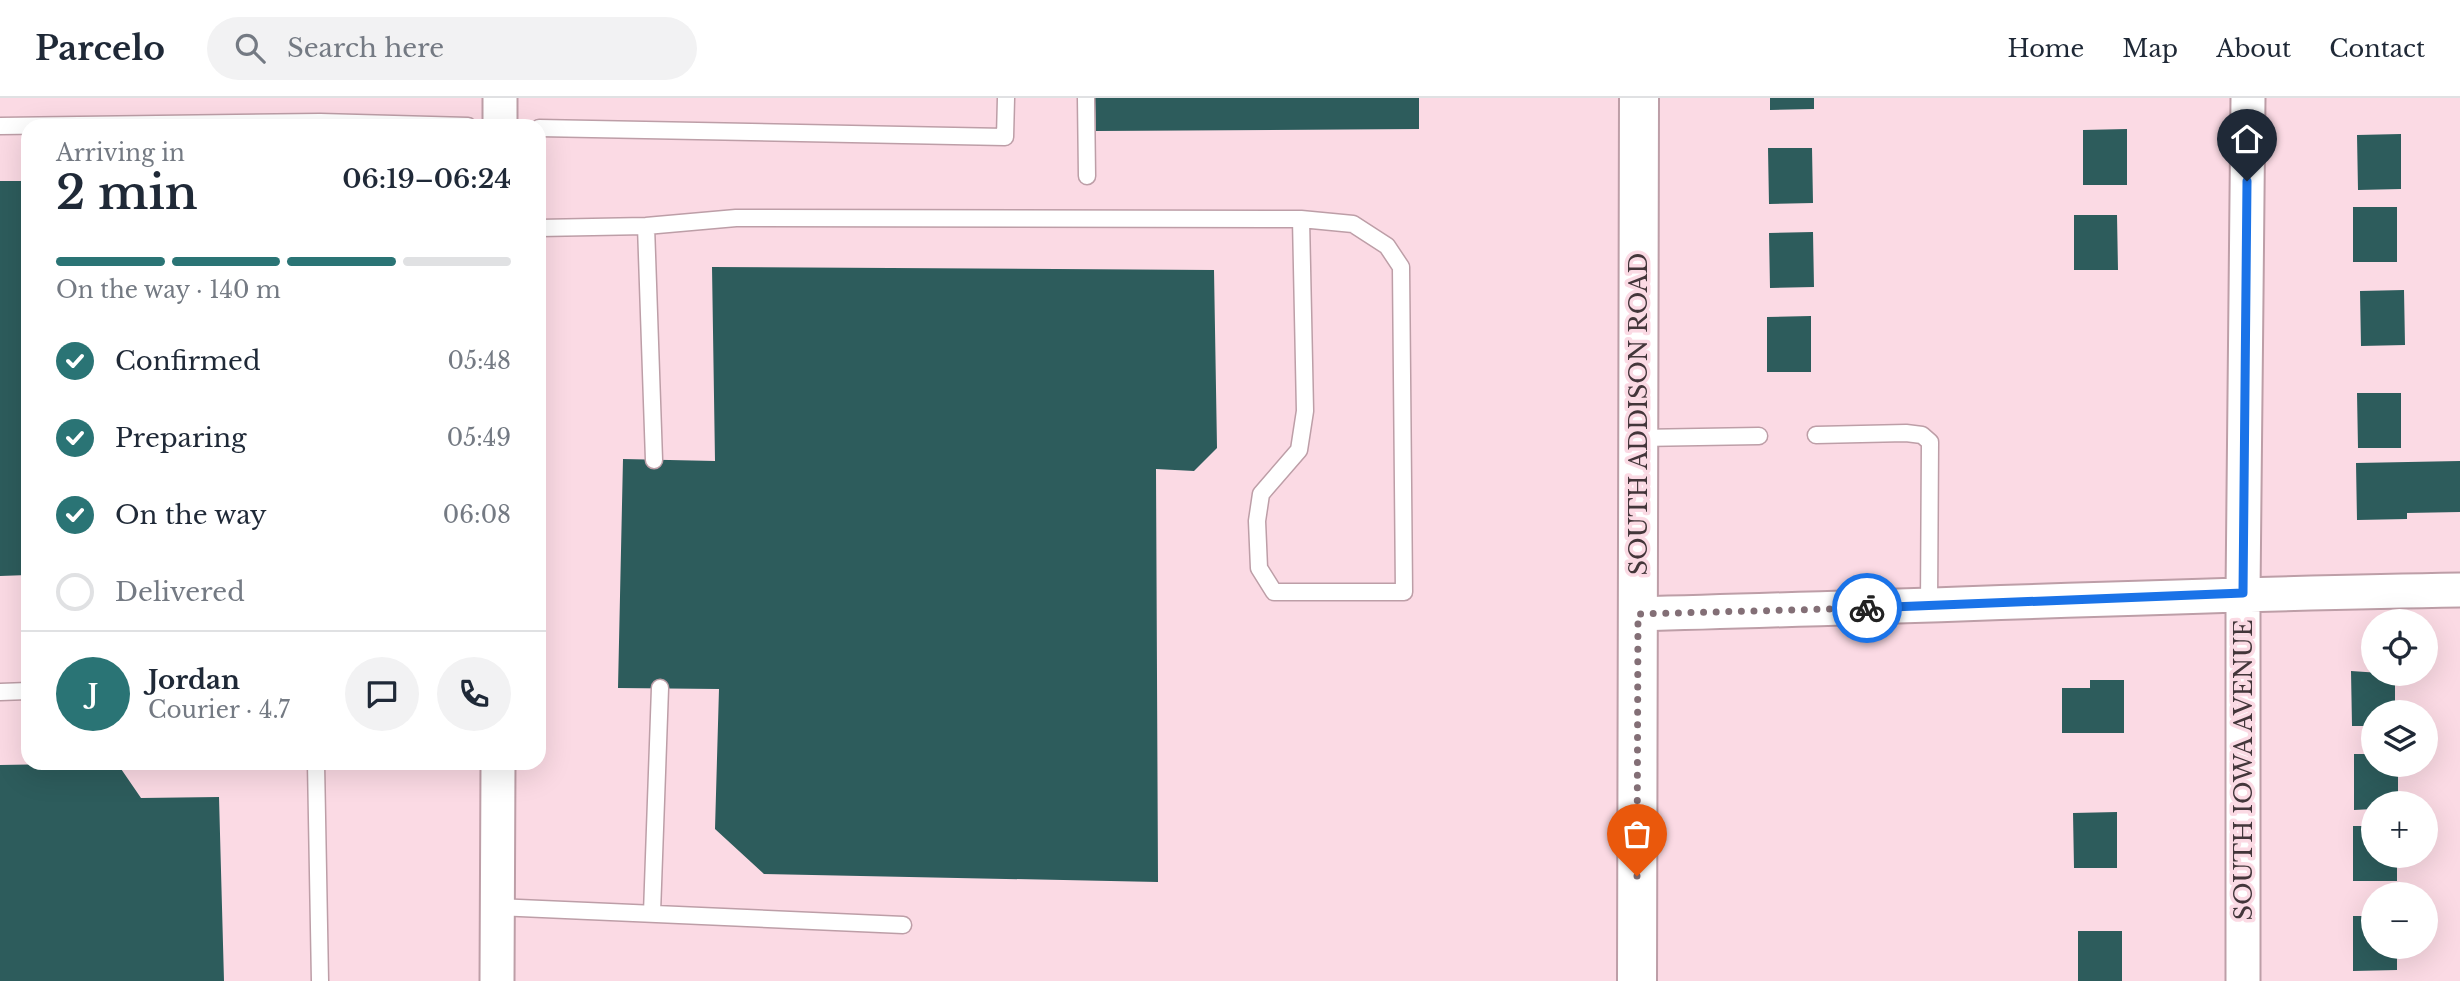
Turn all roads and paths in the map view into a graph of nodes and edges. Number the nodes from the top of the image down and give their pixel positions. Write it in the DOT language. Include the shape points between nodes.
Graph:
graph roads {
  1 [pos="500,98"];
  2 [pos="1006,98"];
  3 [pos="1086,98"];
  4 [pos="1639,98"];
  5 [pos="2248,98"];
  6 [pos="500,119"];
  7 [pos="0,126"];
  8 [pos="21,126"];
  9 [pos="546,128"];
  10 [pos="1087,176"];
  11 [pos="1301,219"];
  12 [pos="646,226"];
  13 [pos="546,228"];
  14 [pos="1816,435"];
  15 [pos="1759,436"];
  16 [pos="1638,438"];
  17 [pos="654,460"];
  18 [pos="2460,590"];
  19 [pos="2243,593"];
  20 [pos="1929,606"];
  21 [pos="1638,614"];
  22 [pos="660,688"];
  23 [pos="21,691"];
  24 [pos="0,692"];
  25 [pos="316,770"];
  26 [pos="498,770"];
  27 [pos="498,907"];
  28 [pos="652,913"];
  29 [pos="903,925"];
  30 [pos="320,981"];
  31 [pos="497,981"];
  32 [pos="1637,981"];
  33 [pos="2243,981"];
  1 -- 6 [label="street"];
  2 -- 9 [label="lane" via="1006,137"];
  3 -- 10 [label="lane"];
  4 -- 16 [label="street, SOUTH ADDISON ROAD"];
  5 -- 19 [label="street, SOUTH IOWA AVENUE"];
  7 -- 8 [label="lane"];
  11 -- 11 [label="lane" via="1353,224 1387,246 1401,267 1405,593 1274,592 1259,568 1261,494 1299,450 1305,411"];
  11 -- 12 [label="lane" via="736,218"];
  12 -- 13 [label="lane"];
  12 -- 17 [label="lane"];
  14 -- 20 [label="lane" via="1906,433 1922,435 1930,442"];
  15 -- 16 [label="lane"];
  16 -- 21 [label="street, SOUTH ADDISON ROAD"];
  18 -- 19 [label="street"];
  19 -- 20 [label="street"];
  19 -- 33 [label="street, SOUTH IOWA AVENUE"];
  20 -- 21 [label="street"];
  21 -- 32 [label="street, SOUTH ADDISON ROAD"];
  22 -- 28 [label="lane"];
  23 -- 24 [label="lane"];
  25 -- 30 [label="lane"];
  26 -- 27 [label="street"];
  27 -- 28 [label="lane"];
  27 -- 31 [label="street"];
  28 -- 29 [label="lane"];
}
